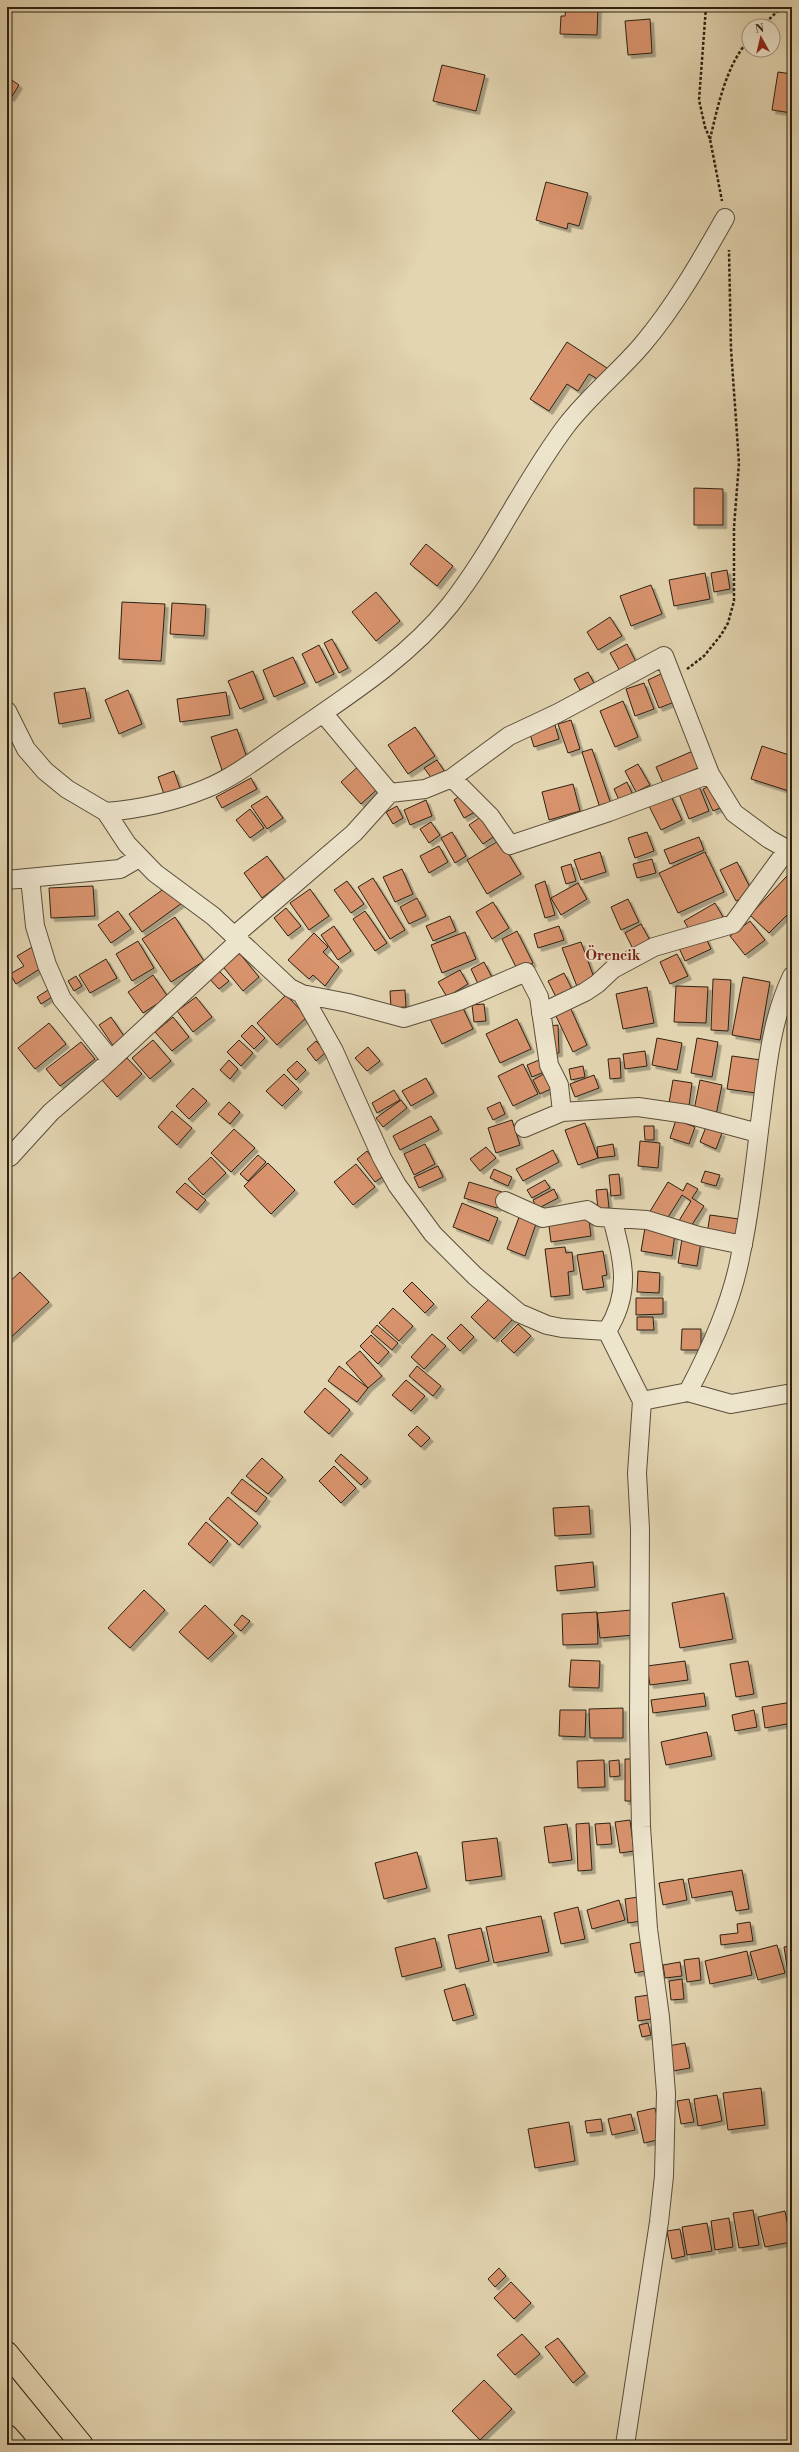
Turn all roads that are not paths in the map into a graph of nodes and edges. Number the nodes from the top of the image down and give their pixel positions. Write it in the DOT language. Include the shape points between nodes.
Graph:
graph roads {
  1 [pos="725,218"];
  2 [pos="7,711"];
  3 [pos="323,713"];
  4 [pos="710,774"];
  5 [pos="452,778"];
  6 [pos="390,793"];
  7 [pos="106,812"];
  8 [pos="790,851"];
  9 [pos="139,858"];
  10 [pos="30,878"];
  11 [pos="7,880"];
  12 [pos="237,938"];
  13 [pos="792,976"];
  14 [pos="302,994"];
  15 [pos="541,1013"];
  16 [pos="111,1060"];
  17 [pos="562,1112"];
  18 [pos="524,1128"];
  19 [pos="758,1133"];
  20 [pos="10,1157"];
  21 [pos="505,1201"];
  22 [pos="612,1218"];
  23 [pos="743,1245"];
  24 [pos="607,1330"];
  25 [pos="688,1392"];
  26 [pos="792,1393"];
  27 [pos="642,1401"];
  28 [pos="7,2353"];
  29 [pos="7,2436"];
  30 [pos="15,2445"];
  31 [pos="82,2445"];
  32 [pos="625,2445"];
  1 -- 3 [label="street" via="704,256 663,318 625,364 583,404 560,435 469,580 448,607 405,652"];
  2 -- 7 [label="street" via="26,749 45,771 67,789"];
  3 -- 6 [label="street"];
  3 -- 7 [label="street" via="213,786 169,802"];
  4 -- 5 [label="street" via="609,812 510,845 490,816"];
  4 -- 5 [label="street" via="664,656 510,736"];
  4 -- 8 [label="street" via="734,813 750,827"];
  5 -- 6 [label="street" via="425,788"];
  6 -- 12 [label="street" via="354,833"];
  7 -- 9 [label="street"];
  8 -- 15 [label="street" via="733,924 654,947 613,969 586,992"];
  9 -- 10 [label="street" via="120,869"];
  9 -- 12 [label="street"];
  10 -- 11 [label="street"];
  10 -- 16 [label="street" via="35,926 47,965 59,992"];
  12 -- 14 [label="street" via="290,988"];
  12 -- 16 [label="street"];
  13 -- 19 [label="street" via="773,1032"];
  14 -- 15 [label="street" via="404,1018 460,1001 526,972 539,997"];
  14 -- 24 [label="street" via="334,1051 382,1158 397,1184 433,1234 474,1276 519,1313 547,1325 562,1328"];
  15 -- 17 [label="street" via="549,1065 559,1085"];
  16 -- 20 [label="street" via="51,1112"];
  17 -- 18 [label="street"];
  17 -- 19 [label="street" via="638,1106 687,1114"];
  19 -- 23 [label="street"];
  21 -- 22 [label="street" via="542,1218 587,1210 598,1217"];
  22 -- 23 [label="street" via="647,1220 699,1236"];
  22 -- 24 [label="street" via="624,1280 620,1305"];
  23 -- 25 [label="street" via="722,1318 710,1349"];
  24 -- 27 [label="street"];
  25 -- 26 [label="street" via="731,1404"];
  25 -- 27 [label="street"];
  27 -- 32 [label="street" via="637,1473 640,1529 641,1827 648,1929 664,2055 666,2130 659,2222"];
  28 -- 31 [label="highway"];
  29 -- 30 [label="highway"];
}
